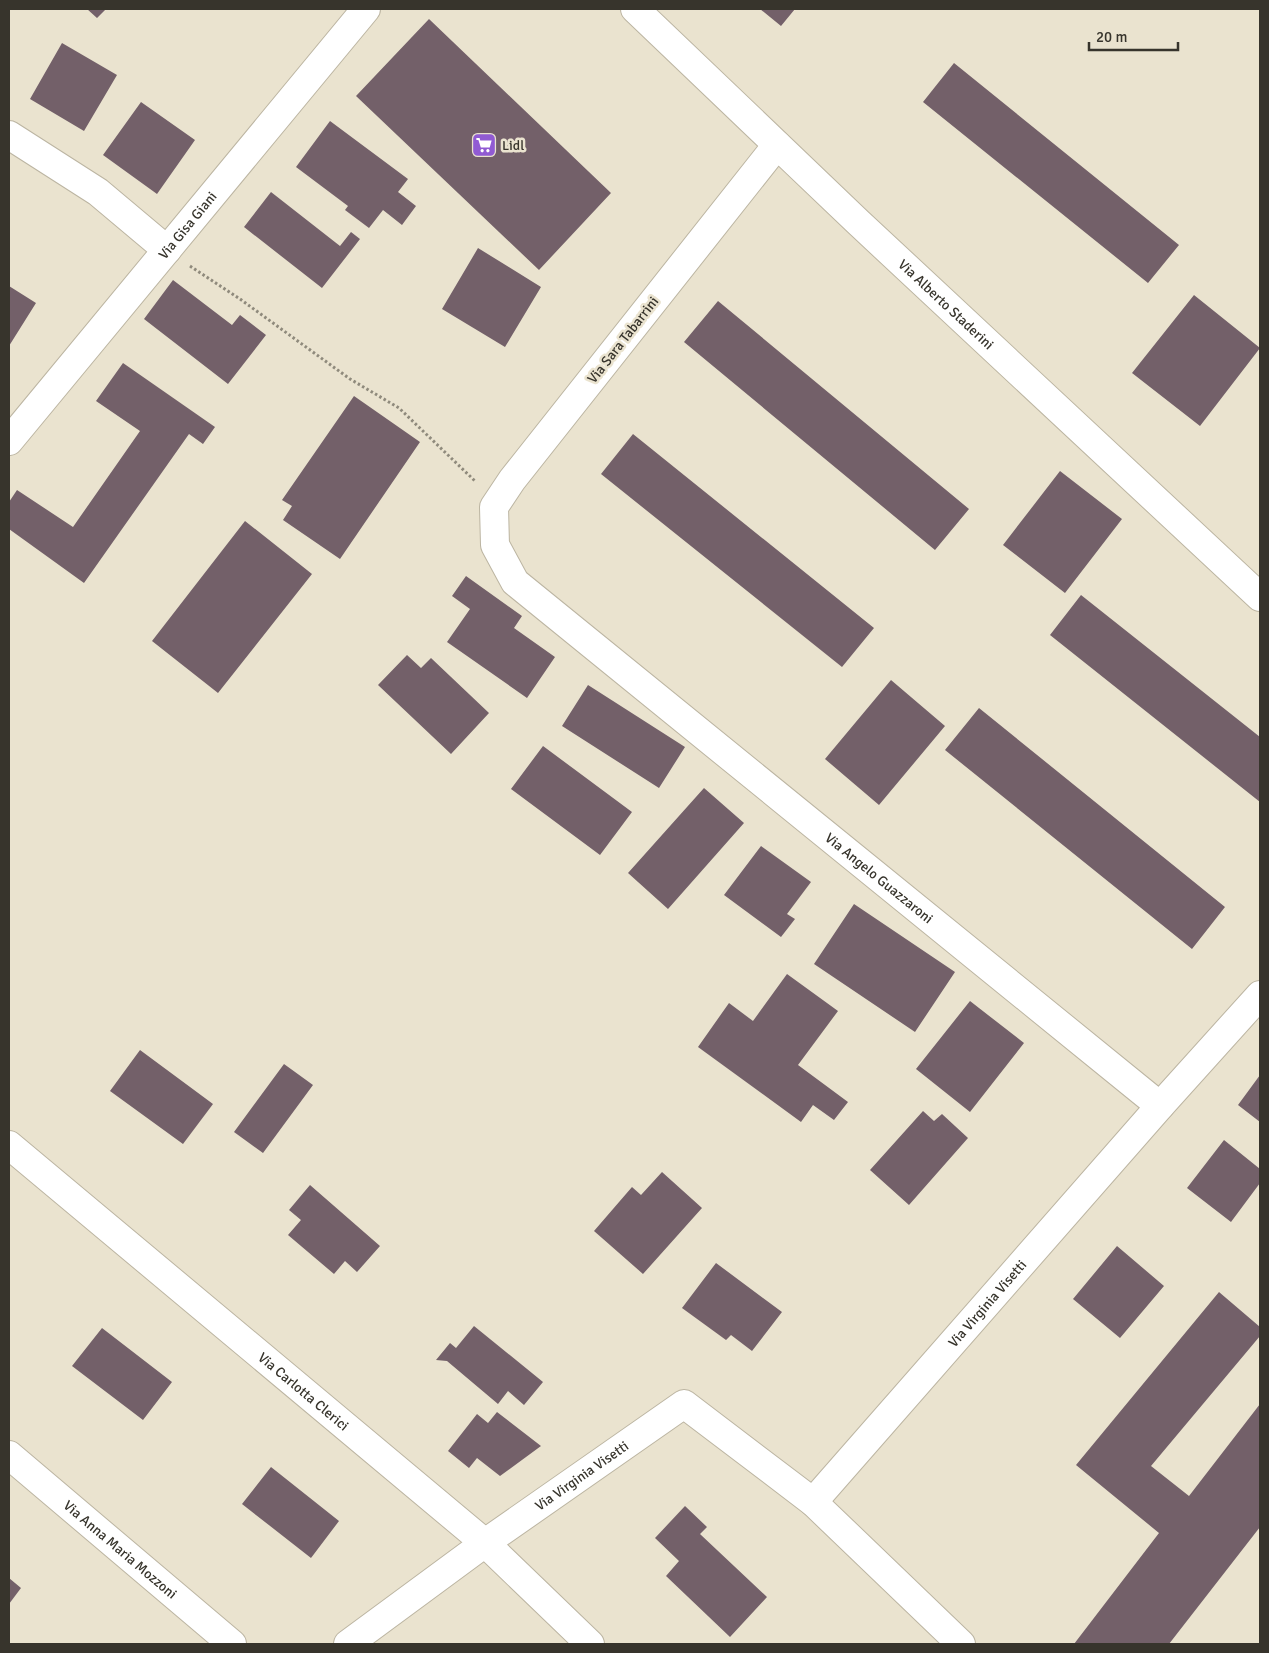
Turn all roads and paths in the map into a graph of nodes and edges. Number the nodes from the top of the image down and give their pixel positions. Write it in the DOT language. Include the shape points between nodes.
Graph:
graph roads {
  1 [pos="366,9"];
  2 [pos="634,9"];
  3 [pos="9,135"];
  4 [pos="778,145"];
  5 [pos="167,250"];
  6 [pos="9,442"];
  7 [pos="494,507"];
  8 [pos="1260,597"];
  9 [pos="1260,995"];
  10 [pos="1160,1106"];
  11 [pos="9,1145"];
  12 [pos="9,1456"];
  13 [pos="813,1502"];
  14 [pos="485,1542"];
  15 [pos="232,1644"];
  16 [pos="348,1644"];
  17 [pos="590,1644"];
  18 [pos="961,1644"];
  1 -- 5 [label="street, Via Gisa Giani"];
  2 -- 4 [label="street, Via Alberto Staderini"];
  3 -- 5 [label="street" via="98,192"];
  4 -- 7 [label="street, Via Sara Tabarrini" via="512,480"];
  4 -- 8 [label="street, Via Alberto Staderini"];
  5 -- 6 [label="street, Via Gisa Giani"];
  5 -- 7 [label="path" via="350,379 399,408 482,488"];
  7 -- 10 [label="street, Via Angelo Guazzaroni" via="495,545 515,582"];
  9 -- 10 [label="street"];
  10 -- 13 [label="street, Via Virginia Visetti"];
  11 -- 14 [label="street, Via Carlotta Clerici"];
  12 -- 15 [label="street, Via Anna Maria Mozzoni"];
  13 -- 14 [label="street, Via Virginia Visetti" via="684,1404"];
  13 -- 18 [label="street, Via Virginia Visetti"];
  14 -- 16 [label="street, Via Virginia Visetti"];
  14 -- 17 [label="street, Via Carlotta Clerici"];
}
